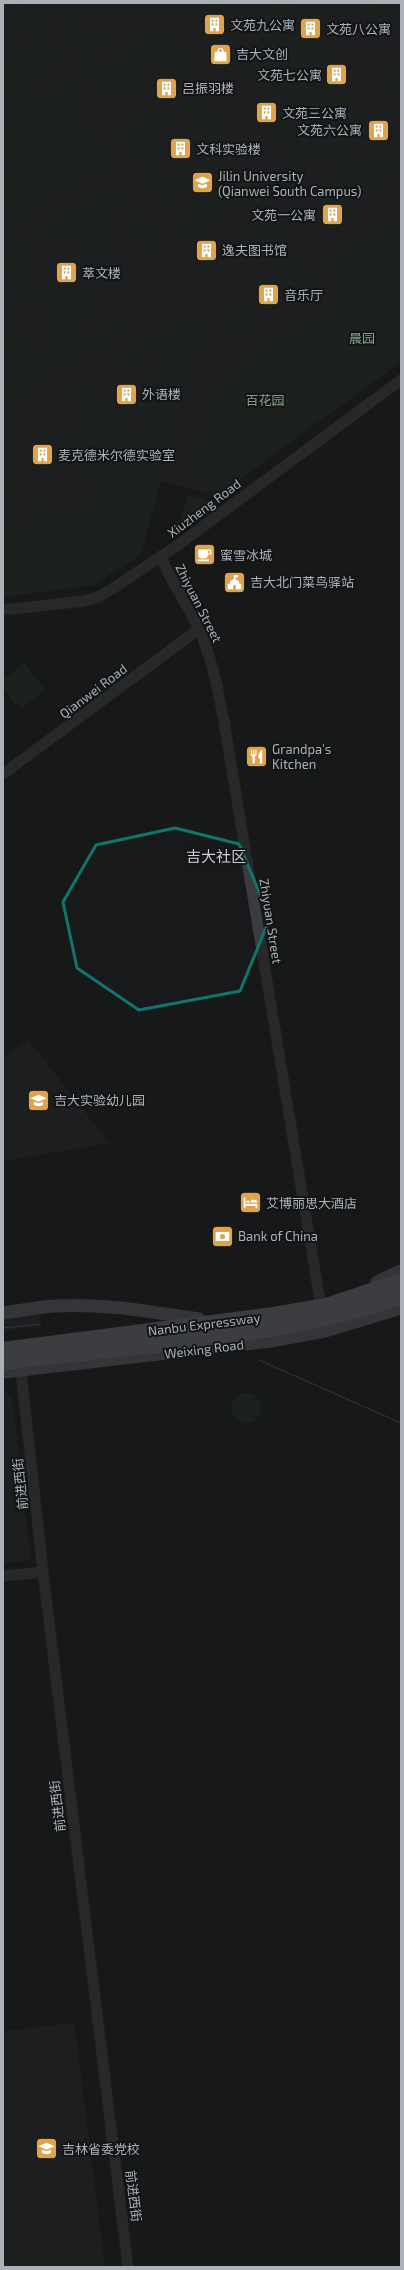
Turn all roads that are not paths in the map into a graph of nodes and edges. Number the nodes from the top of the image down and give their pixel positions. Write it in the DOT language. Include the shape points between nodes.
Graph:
graph roads {
  1 [pos="401,380"];
  2 [pos="161,556"];
  3 [pos="3,610"];
  4 [pos="199,629"];
  5 [pos="3,774"];
  6 [pos="401,1271"];
  7 [pos="401,1281"];
  8 [pos="401,1297"];
  9 [pos="320,1301"];
  10 [pos="397,1311"];
  11 [pos="3,1313"];
  12 [pos="199,1320"];
  13 [pos="17,1341"];
  14 [pos="3,1343"];
  15 [pos="3,1350"];
  16 [pos="3,1362"];
  17 [pos="21,1370"];
  18 [pos="3,1372"];
  19 [pos="43,1572"];
  20 [pos="3,1576"];
  21 [pos="128,2267"];
  1 -- 2 [label="street, Xiuzheng Road"];
  2 -- 3 [label="street, Xiuzheng Road" via="98,597"];
  2 -- 4 [label="street, Zhiyuan Street" via="168,576"];
  4 -- 5 [label="street, Qianwei Road"];
  4 -- 9 [label="street, Zhiyuan Street" via="212,662 223,716"];
  6 -- 9 [label="main road" via="354,1292"];
  7 -- 15 [label="highway, Nanbu Expressway, bridge" via="326,1306"];
  8 -- 16 [label="highway, Nanbu Expressway, bridge" via="360,1311 276,1330"];
  9 -- 12 [label="main road"];
  10 -- 17 [label="main road, Weixing Road" via="325,1331 272,1341"];
  11 -- 12 [label="main road" via="55,1306 88,1306 132,1309"];
  12 -- 13 [label="main road"];
  13 -- 14 [label="main road"];
  13 -- 17 [label="street, 前进西街"];
  17 -- 18 [label="main road, Weixing Road"];
  17 -- 19 [label="street, 前进西街"];
  19 -- 20 [label="street"];
  19 -- 21 [label="street, 前进西街"];
}
